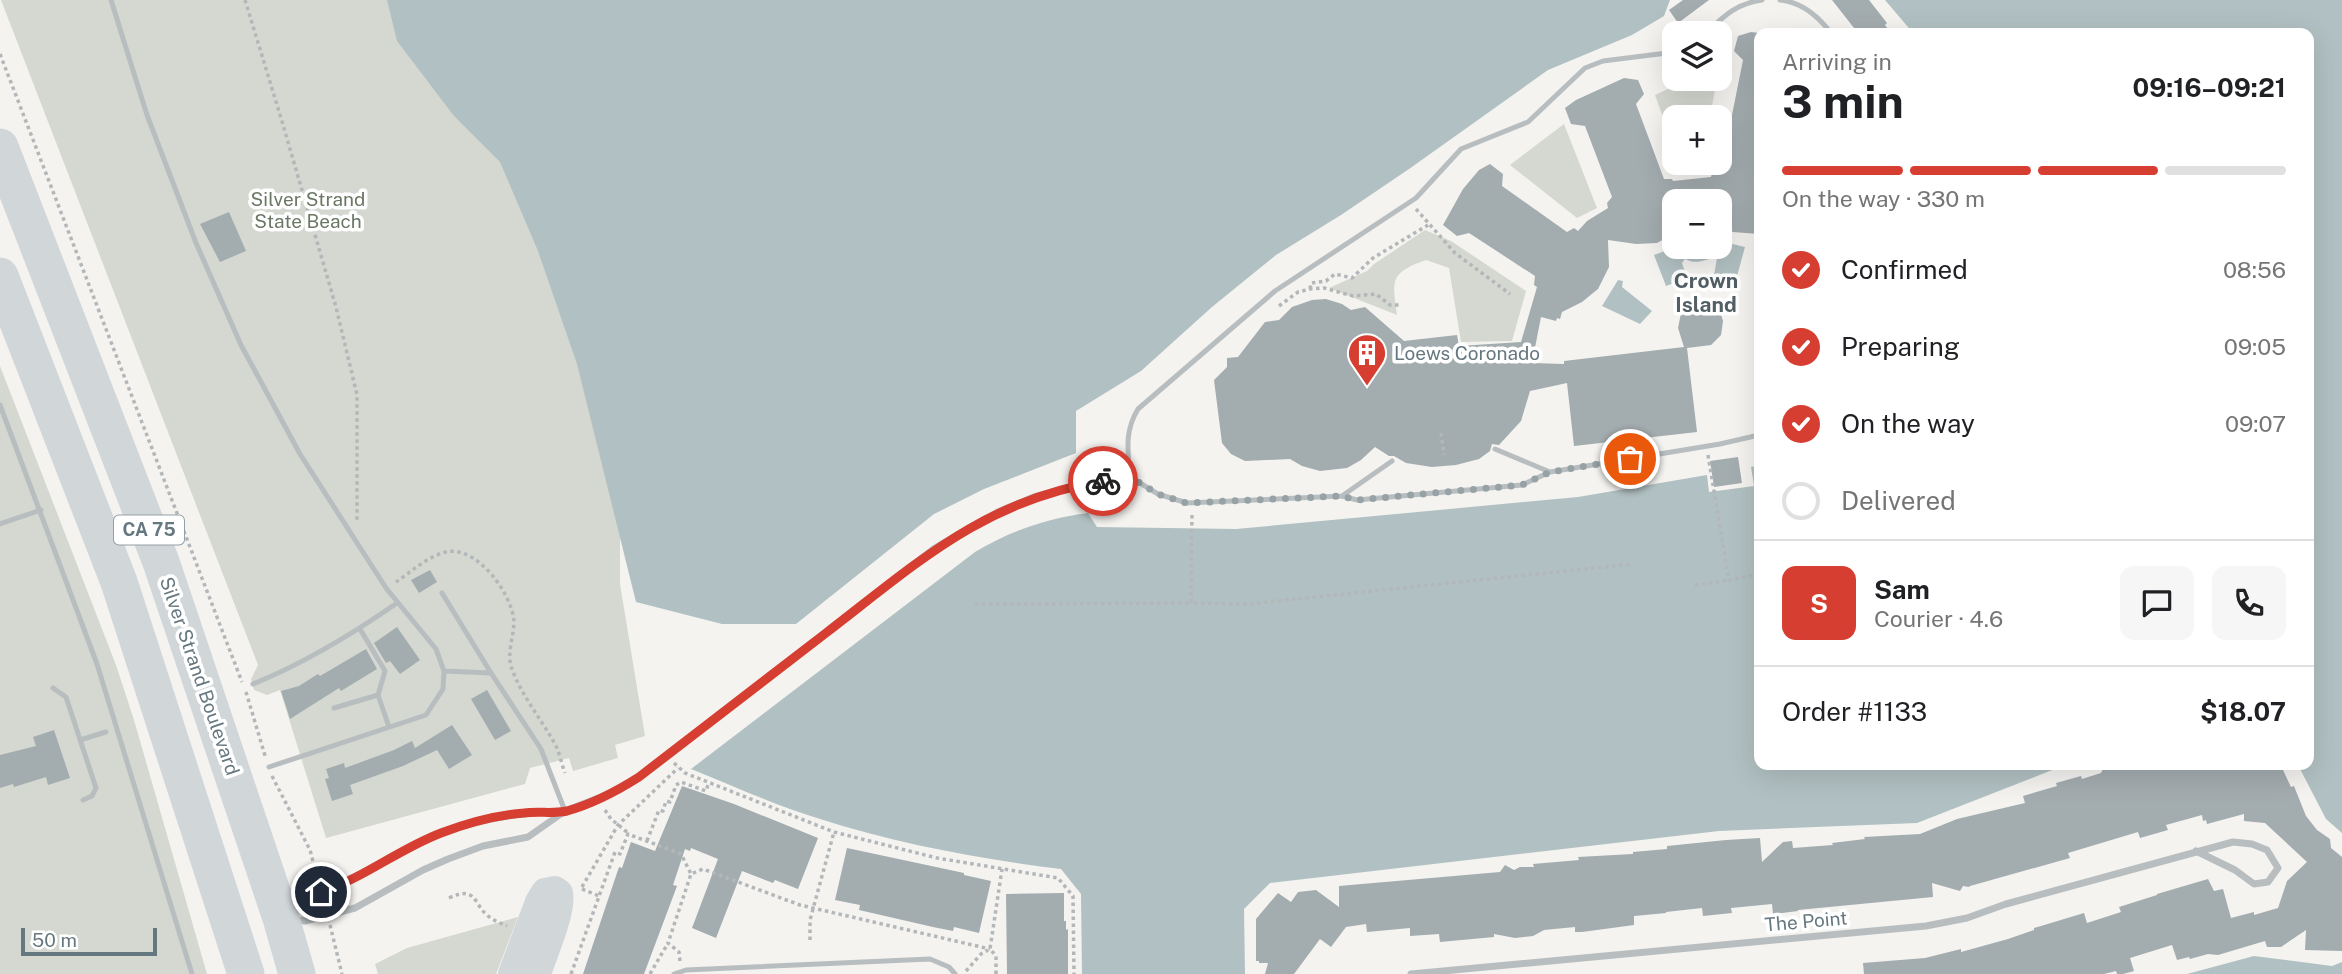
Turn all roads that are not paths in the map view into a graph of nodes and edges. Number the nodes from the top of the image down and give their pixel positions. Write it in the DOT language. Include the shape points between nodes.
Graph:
graph roads {
  1 [pos="111,0"];
  2 [pos="1762,0"];
  3 [pos="1780,0"];
  4 [pos="1717,21"];
  5 [pos="1827,28"];
  6 [pos="1662,54"];
  7 [pos="0,147"];
  8 [pos="0,276"];
  9 [pos="0,405"];
  10 [pos="1754,436"];
  11 [pos="1495,449"];
  12 [pos="1392,461"];
  13 [pos="72,462"];
  14 [pos="1550,472"];
  15 [pos="1130,477"];
  16 [pos="1342,496"];
  17 [pos="41,510"];
  18 [pos="0,524"];
  19 [pos="442,593"];
  20 [pos="397,603"];
  21 [pos="360,629"];
  22 [pos="444,671"];
  23 [pos="491,673"];
  24 [pos="253,684"];
  25 [pos="53,688"];
  26 [pos="378,695"];
  27 [pos="334,708"];
  28 [pos="389,727"];
  29 [pos="106,732"];
  30 [pos="80,740"];
  31 [pos="269,767"];
  32 [pos="83,800"];
  33 [pos="565,811"];
  34 [pos="2196,851"];
  35 [pos="281,918"];
  36 [pos="551,972"];
  37 [pos="192,974"];
  38 [pos="246,974"];
  39 [pos="268,974"];
  40 [pos="297,974"];
  41 [pos="512,974"];
  42 [pos="674,974"];
  43 [pos="955,974"];
  44 [pos="1411,974"];
  1 -- 20 [label="lane" via="157,141 241,345 300,454"];
  2 -- 4 [label="lane" via="1732,10"];
  3 -- 5 [label="lane" via="1818,16"];
  6 -- 15 [label="lane" via="1603,61 1585,68 1528,122 1461,149 1410,202 1275,291 1138,409 1127,437"];
  7 -- 35 [label="highway, Silver Strand Boulevard / CA 75" via="161,562"];
  8 -- 13 [label="highway, CA 75"];
  9 -- 17 [label="lane"];
  10 -- 14 [label="lane"];
  11 -- 14 [label="lane"];
  12 -- 16 [label="lane"];
  13 -- 35 [label="highway" via="118,530 202,761 235,871 259,908"];
  13 -- 38 [label="highway, CA 75" via="119,582"];
  14 -- 16 [label="lane" via="1522,485 1357,500"];
  15 -- 16 [label="lane" via="1158,494 1186,503"];
  15 -- 33 [label="street" via="1034,497 935,548 639,777"];
  17 -- 18 [label="lane"];
  17 -- 37 [label="lane" via="97,664"];
  19 -- 23 [label="lane"];
  20 -- 21 [label="lane"];
  20 -- 22 [label="lane" via="436,649"];
  21 -- 24 [label="lane" via="289,670"];
  21 -- 26 [label="lane" via="385,671"];
  22 -- 23 [label="lane"];
  22 -- 28 [label="lane" via="443,689 426,715"];
  23 -- 33 [label="lane" via="541,749"];
  25 -- 30 [label="lane" via="66,697"];
  26 -- 27 [label="lane"];
  26 -- 28 [label="lane"];
  28 -- 31 [label="lane"];
  29 -- 30 [label="lane"];
  30 -- 32 [label="lane" via="96,788"];
  33 -- 35 [label="street" via="496,817 442,832 303,901"];
  33 -- 35 [label="street" via="528,837 448,859 355,908 305,921"];
  34 -- 34 [label="street, The Point" via="2253,884 2268,882 2278,868 2267,850 2252,844 2233,842"];
  34 -- 44 [label="street, The Point" via="1926,926"];
  35 -- 39 [label="highway" via="267,952"];
  35 -- 40 [label="highway, Silver Strand Boulevard / CA 75"];
  36 -- 41 [label="street" via="560,899 555,890 545,892 539,902"];
  42 -- 43 [label="lane" via="930,959"];
}
